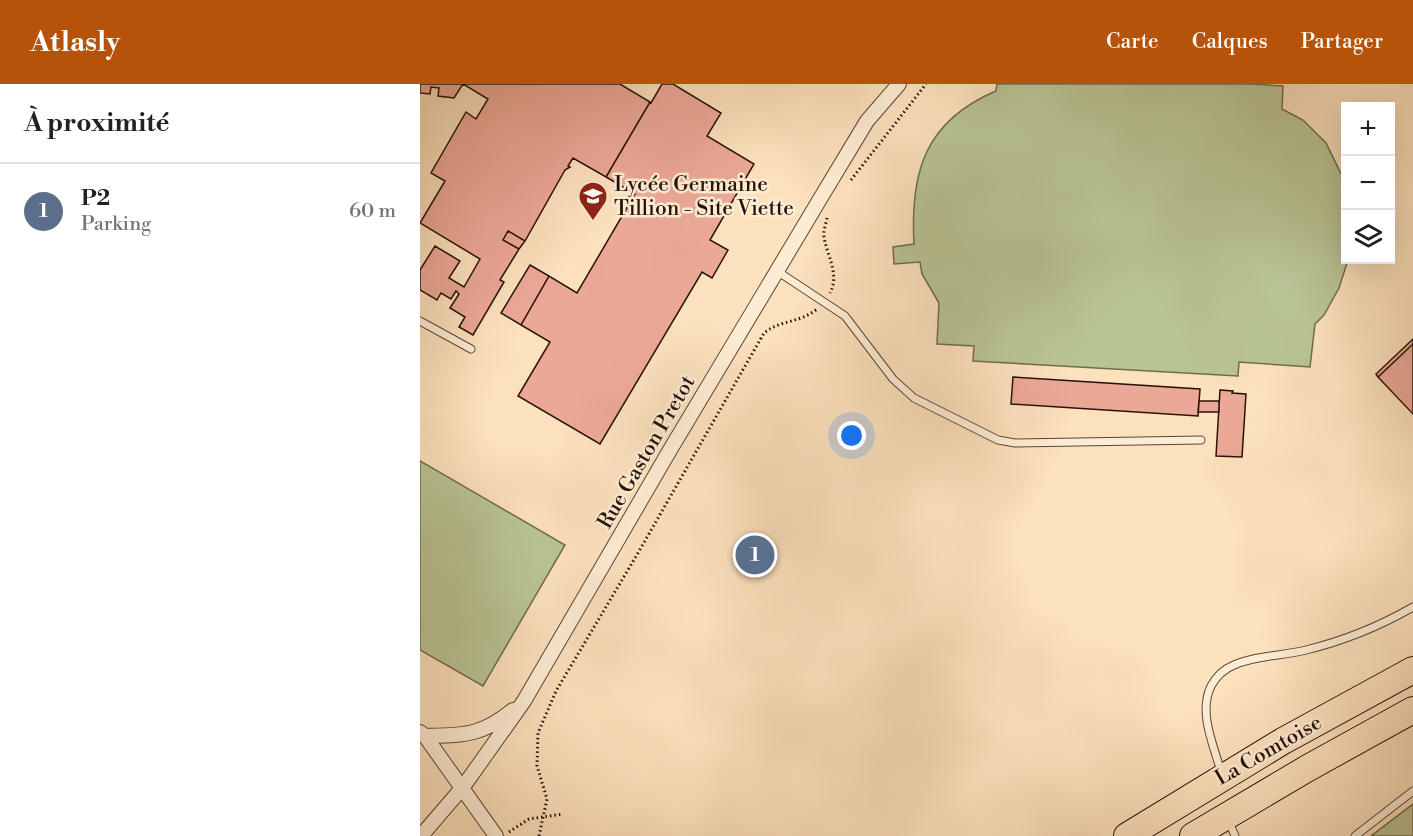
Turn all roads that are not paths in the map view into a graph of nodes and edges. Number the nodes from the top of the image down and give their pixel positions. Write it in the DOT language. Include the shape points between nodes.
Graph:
graph roads {
  1 [pos="899,84"];
  2 [pos="777,270"];
  3 [pos="420,321"];
  4 [pos="471,349"];
  5 [pos="1200,440"];
  6 [pos="1413,607"];
  7 [pos="1413,670"];
  8 [pos="524,701"];
  9 [pos="1413,710"];
  10 [pos="423,734"];
  11 [pos="1223,777"];
  12 [pos="463,788"];
  13 [pos="1413,791"];
  14 [pos="1231,826"];
  15 [pos="422,836"];
  16 [pos="496,836"];
  17 [pos="1127,836"];
  18 [pos="1193,836"];
  19 [pos="1355,836"];
  1 -- 2 [label="street, Rue Gaston Pretot" via="867,121"];
  2 -- 5 [label="lane" via="845,316 893,379 914,398 998,440"];
  2 -- 8 [label="street, Rue Gaston Pretot"];
  3 -- 4 [label="lane"];
  6 -- 11 [label="lane" via="1328,644 1245,662 1224,671 1209,690 1207,717"];
  7 -- 11 [label="highway, La Comtoise"];
  8 -- 10 [label="street" via="504,718 467,735"];
  8 -- 12 [label="street, Rue Gaston Pretot"];
  9 -- 14 [label="highway, La Comtoise" via="1308,768"];
  10 -- 12 [label="street"];
  11 -- 17 [label="highway, La Comtoise"];
  12 -- 15 [label="street, Rue Gaston Pretot"];
  12 -- 16 [label="street"];
  13 -- 19 [label="lane"];
  14 -- 18 [label="highway, La Comtoise"];
}
